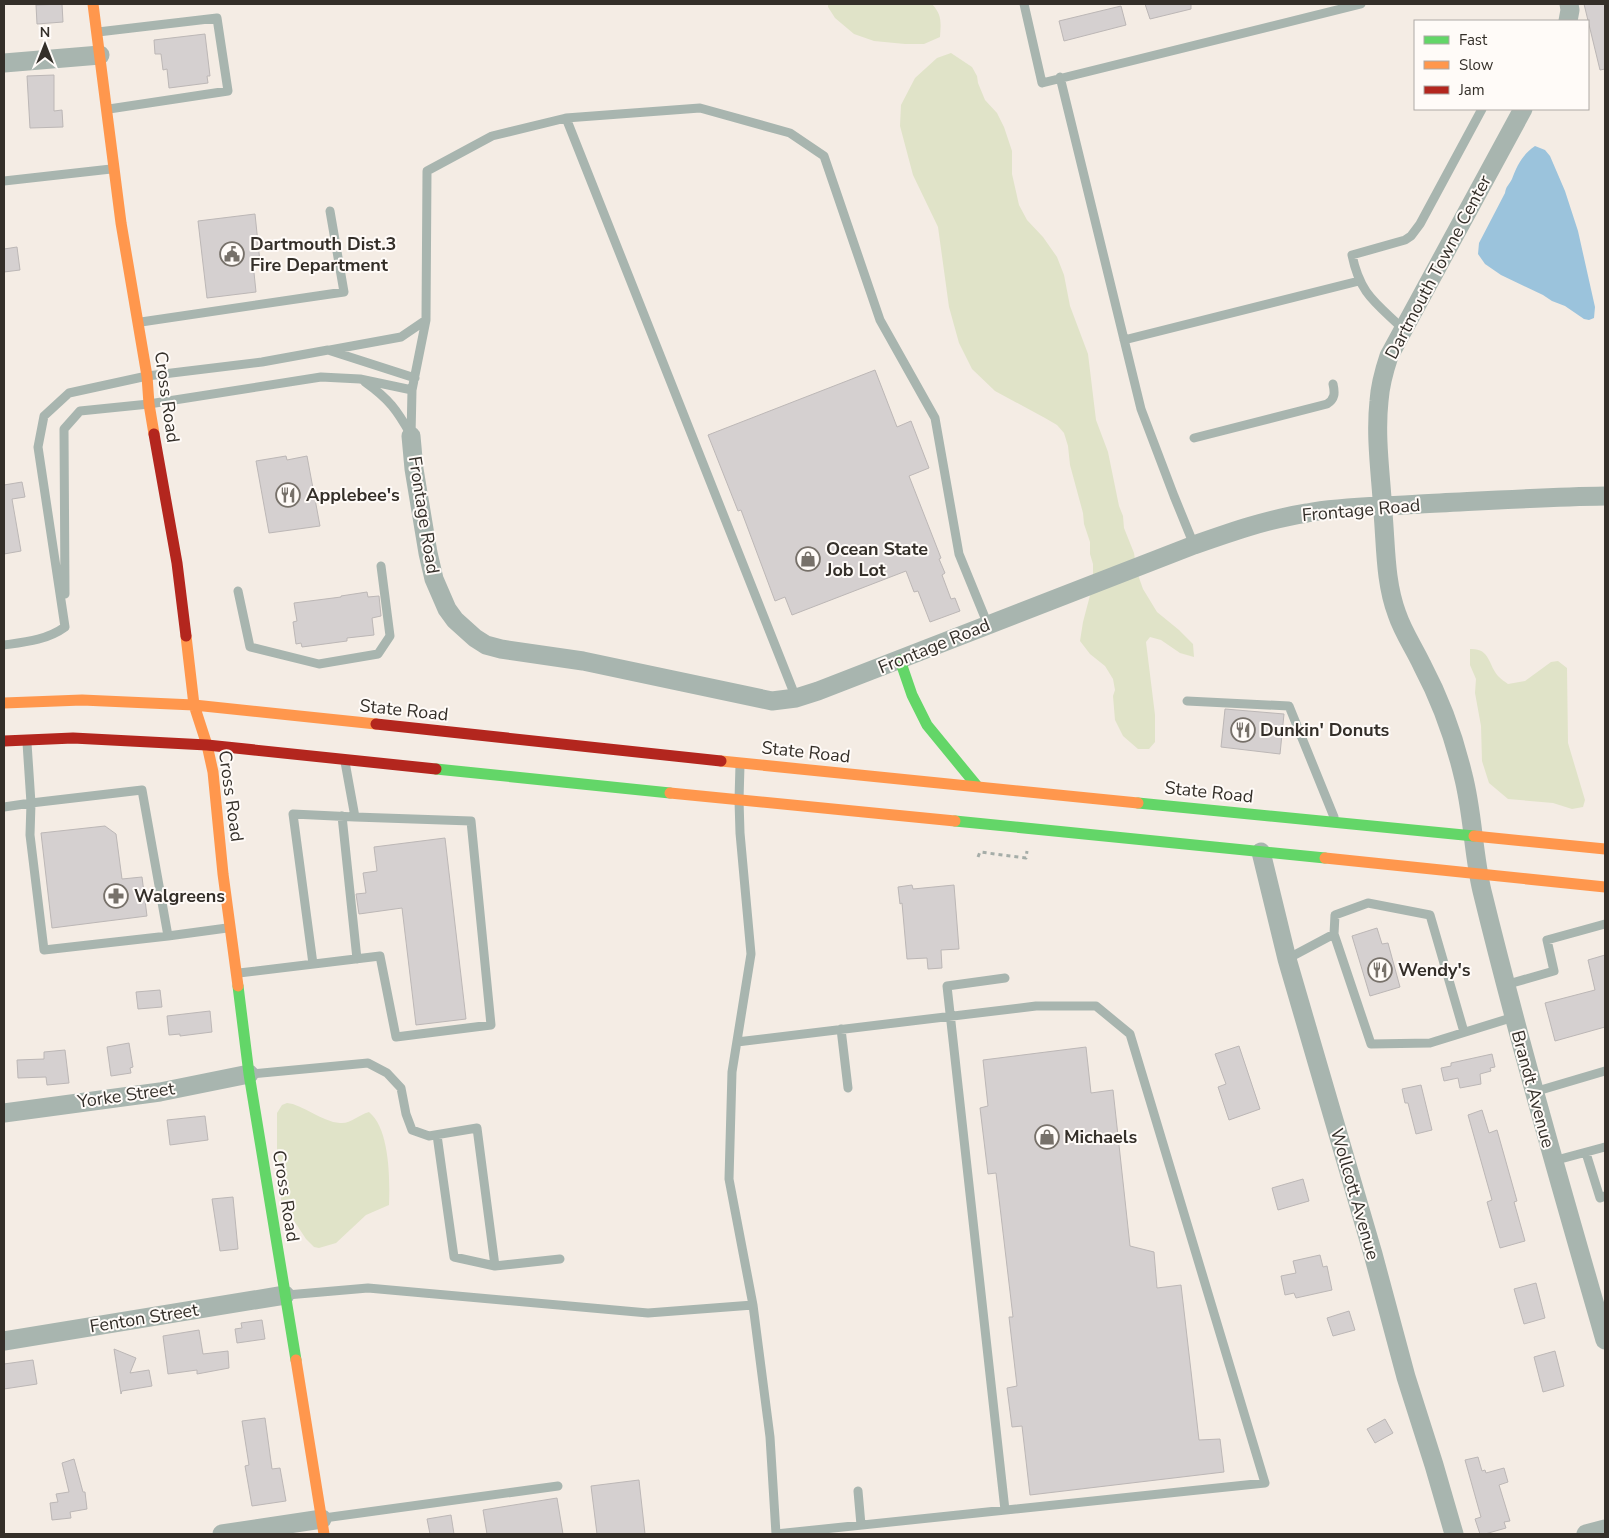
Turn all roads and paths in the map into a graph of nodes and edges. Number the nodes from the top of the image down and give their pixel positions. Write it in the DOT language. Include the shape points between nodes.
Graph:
graph roads {
  1 [pos="93,4"];
  2 [pos="1024,4"];
  3 [pos="1361,4"];
  4 [pos="1569,4"];
  5 [pos="1568,20"];
  6 [pos="97,33"];
  7 [pos="100,55"];
  8 [pos="4,63"];
  9 [pos="1060,77"];
  10 [pos="106,109"];
  11 [pos="1481,110"];
  12 [pos="1522,110"];
  13 [pos="566,118"];
  14 [pos="114,168"];
  15 [pos="4,181"];
  16 [pos="330,211"];
  17 [pos="1359,281"];
  18 [pos="426,320"];
  19 [pos="138,322"];
  20 [pos="1402,328"];
  21 [pos="1124,340"];
  22 [pos="328,350"];
  23 [pos="147,376"];
  24 [pos="414,378"];
  25 [pos="360,379"];
  26 [pos="1333,384"];
  27 [pos="412,390"];
  28 [pos="149,404"];
  29 [pos="412,436"];
  30 [pos="1194,438"];
  31 [pos="1605,496"];
  32 [pos="1383,506"];
  33 [pos="1194,545"];
  34 [pos="381,566"];
  35 [pos="238,591"];
  36 [pos="988,625"];
  37 [pos="65,627"];
  38 [pos="4,645"];
  39 [pos="900,660"];
  40 [pos="796,698"];
  41 [pos="1187,701"];
  42 [pos="4,703"];
  43 [pos="194,705"];
  44 [pos="27,740"];
  45 [pos="4,742"];
  46 [pos="207,745"];
  47 [pos="345,760"];
  48 [pos="740,763"];
  49 [pos="977,786"];
  50 [pos="738,800"];
  51 [pos="31,803"];
  52 [pos="4,807"];
  53 [pos="342,816"];
  54 [pos="355,817"];
  55 [pos="1336,822"];
  56 [pos="1473,836"];
  57 [pos="979,848"];
  58 [pos="988,848"];
  59 [pos="1024,849"];
  60 [pos="1605,849"];
  61 [pos="1260,852"];
  62 [pos="978,857"];
  63 [pos="1478,873"];
  64 [pos="1605,887"];
  65 [pos="1605,924"];
  66 [pos="230,927"];
  67 [pos="1334,934"];
  68 [pos="168,936"];
  69 [pos="357,959"];
  70 [pos="1287,959"];
  71 [pos="313,964"];
  72 [pos="236,974"];
  73 [pos="1005,978"];
  74 [pos="1505,984"];
  75 [pos="950,1016"];
  76 [pos="1514,1017"];
  77 [pos="840,1030"];
  78 [pos="1464,1032"];
  79 [pos="737,1042"];
  80 [pos="1605,1071"];
  81 [pos="248,1074"];
  82 [pos="848,1088"];
  83 [pos="1534,1092"];
  84 [pos="4,1113"];
  85 [pos="437,1135"];
  86 [pos="1605,1147"];
  87 [pos="1586,1152"];
  88 [pos="1553,1161"];
  89 [pos="1605,1196"];
  90 [pos="560,1259"];
  91 [pos="495,1266"];
  92 [pos="285,1296"];
  93 [pos="753,1305"];
  94 [pos="1605,1340"];
  95 [pos="4,1341"];
  96 [pos="558,1486"];
  97 [pos="858,1490"];
  98 [pos="1005,1510"];
  99 [pos="861,1525"];
  100 [pos="323,1527"];
  101 [pos="1605,1529"];
  102 [pos="222,1534"];
  103 [pos="776,1534"];
  104 [pos="1454,1534"];
  105 [pos="1586,1534"];
  1 -- 6 [label="main road, Cross Road"];
  2 -- 9 [label="lane" via="1042,82"];
  3 -- 9 [label="lane"];
  4 -- 5 [label="street"];
  6 -- 7 [label="main road, Cross Road"];
  6 -- 10 [label="lane" via="217,18 228,91"];
  7 -- 8 [label="street"];
  7 -- 10 [label="main road, Cross Road"];
  9 -- 21 [label="lane"];
  10 -- 14 [label="main road, Cross Road"];
  11 -- 17 [label="lane" via="1411,236 1352,255"];
  12 -- 20 [label="street, Dartmouth Towne Center"];
  13 -- 18 [label="lane" via="492,136 428,171"];
  13 -- 36 [label="lane" via="700,108 790,133 824,156 880,320 936,418 959,554"];
  13 -- 40 [label="lane"];
  14 -- 15 [label="lane"];
  14 -- 19 [label="main road, Cross Road"];
  16 -- 19 [label="lane" via="344,292"];
  17 -- 20 [label="lane" via="1371,299"];
  17 -- 21 [label="lane"];
  18 -- 22 [label="lane" via="401,337"];
  18 -- 24 [label="lane"];
  19 -- 23 [label="main road, Cross Road"];
  20 -- 32 [label="street, Dartmouth Towne Center" via="1388,356 1378,403"];
  21 -- 33 [label="lane" via="1143,416"];
  22 -- 23 [label="lane"];
  22 -- 24 [label="lane"];
  23 -- 28 [label="main road, Cross Road"];
  23 -- 37 [label="lane" via="69,392 44,416 38,447"];
  24 -- 27 [label="lane"];
  25 -- 27 [label="lane"];
  25 -- 28 [label="lane" via="321,377"];
  25 -- 29 [label="lane" via="382,394 398,412"];
  26 -- 30 [label="lane" via="1334,395 1327,404"];
  27 -- 29 [label="lane"];
  28 -- 37 [label="lane" via="80,412 64,429"];
  28 -- 43 [label="main road, Cross Road" via="177,563"];
  29 -- 40 [label="street, Frontage Road" via="417,488 434,579 447,609 475,638 500,649 584,661 759,699"];
  31 -- 32 [label="street, Frontage Road"];
  32 -- 33 [label="street, Frontage Road" via="1306,513"];
  32 -- 56 [label="street, Dartmouth Towne Center" via="1392,600 1452,737 1464,778"];
  33 -- 36 [label="street, Frontage Road"];
  34 -- 35 [label="lane" via="390,636 378,654 319,664 250,647"];
  36 -- 39 [label="street, Frontage Road"];
  37 -- 38 [label="lane" via="38,640"];
  39 -- 40 [label="street, Frontage Road"];
  39 -- 49 [label="main road" via="927,725"];
  41 -- 55 [label="lane" via="1289,706"];
  42 -- 43 [label="main road, State Road" via="82,700"];
  43 -- 46 [label="main road, Cross Road"];
  43 -- 48 [label="main road, State Road"];
  44 -- 45 [label="main road"];
  44 -- 46 [label="main road" via="74,738"];
  44 -- 51 [label="lane"];
  46 -- 47 [label="main road"];
  46 -- 66 [label="main road, Cross Road" via="213,772"];
  47 -- 50 [label="main road"];
  47 -- 54 [label="lane"];
  48 -- 49 [label="main road, State Road"];
  48 -- 50 [label="lane"];
  49 -- 55 [label="main road, State Road"];
  50 -- 61 [label="main road"];
  50 -- 79 [label="lane" via="751,954"];
  51 -- 52 [label="lane"];
  51 -- 68 [label="lane" via="142,790"];
  51 -- 68 [label="lane" via="30,835 44,950"];
  53 -- 54 [label="lane"];
  53 -- 69 [label="lane"];
  53 -- 71 [label="lane" via="293,814"];
  54 -- 69 [label="lane" via="471,821 491,1025 396,1037 380,956"];
  55 -- 56 [label="main road, State Road"];
  56 -- 60 [label="main road, State Road"];
  56 -- 63 [label="street, Brandt Avenue"];
  57 -- 58 [label="path"];
  59 -- 62 [label="path" via="1029,849 1026,858 980,852"];
  61 -- 63 [label="main road"];
  61 -- 70 [label="street, Wollcott Avenue"];
  63 -- 64 [label="main road"];
  63 -- 74 [label="street, Brandt Avenue"];
  65 -- 74 [label="lane" via="1547,940 1554,970"];
  66 -- 68 [label="lane"];
  66 -- 72 [label="main road, Cross Road"];
  67 -- 70 [label="lane"];
  67 -- 78 [label="lane" via="1371,1044 1430,1043"];
  67 -- 78 [label="lane" via="1335,916 1368,904 1430,915"];
  69 -- 71 [label="lane"];
  70 -- 104 [label="street, Wollcott Avenue"];
  71 -- 72 [label="lane"];
  72 -- 81 [label="main road, Cross Road"];
  73 -- 75 [label="lane" via="947,986"];
  74 -- 76 [label="street, Brandt Avenue"];
  75 -- 77 [label="lane"];
  75 -- 98 [label="lane"];
  75 -- 98 [label="lane" via="1036,1006 1096,1006 1130,1034 1265,1483"];
  76 -- 78 [label="lane"];
  76 -- 83 [label="street, Brandt Avenue"];
  77 -- 79 [label="lane"];
  77 -- 82 [label="lane"];
  79 -- 93 [label="lane" via="732,1072 729,1179"];
  80 -- 83 [label="lane"];
  81 -- 84 [label="street, Yorke Street" via="160,1092"];
  81 -- 85 [label="lane" via="368,1063 387,1073 401,1088 412,1130 429,1136"];
  81 -- 92 [label="main road, Cross Road"];
  83 -- 88 [label="street, Brandt Avenue"];
  85 -- 91 [label="lane" via="454,1257"];
  85 -- 91 [label="lane" via="477,1128"];
  86 -- 87 [label="lane"];
  87 -- 88 [label="lane"];
  87 -- 89 [label="lane" via="1600,1198"];
  88 -- 94 [label="street, Brandt Avenue"];
  90 -- 91 [label="lane"];
  92 -- 93 [label="lane" via="368,1288 648,1313"];
  92 -- 95 [label="street, Fenton Street"];
  92 -- 100 [label="main road, Cross Road"];
  93 -- 103 [label="lane" via="770,1437"];
  96 -- 100 [label="lane"];
  97 -- 99 [label="lane"];
  98 -- 99 [label="lane"];
  99 -- 103 [label="lane"];
  100 -- 102 [label="street"];
  101 -- 105 [label="street"];
}
